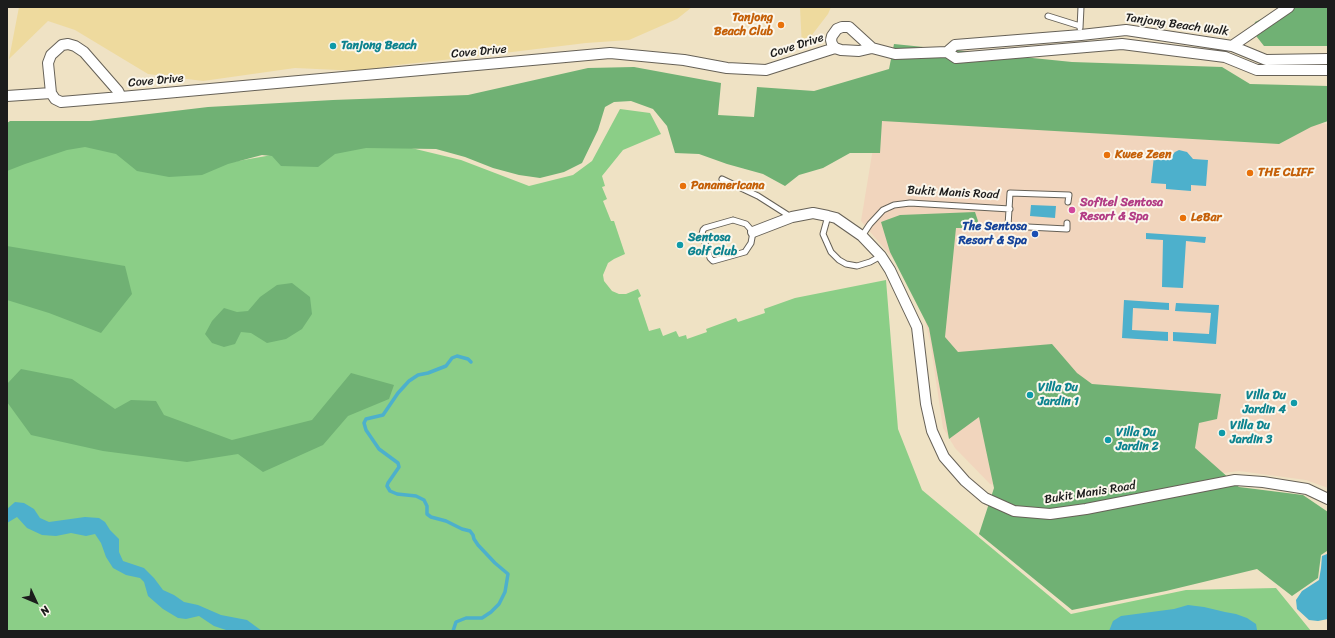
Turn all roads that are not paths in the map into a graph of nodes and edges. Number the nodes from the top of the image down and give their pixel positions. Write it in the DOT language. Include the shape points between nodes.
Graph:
graph roads {
  1 [pos="1081,7"];
  2 [pos="1289,7"];
  3 [pos="1048,16"];
  4 [pos="1080,30"];
  5 [pos="1232,46"];
  6 [pos="835,48"];
  7 [pos="872,48"];
  8 [pos="1082,48"];
  9 [pos="1061,49"];
  10 [pos="947,52"];
  11 [pos="1328,59"];
  12 [pos="1328,70"];
  13 [pos="51,93"];
  14 [pos="7,96"];
  15 [pos="121,97"];
  16 [pos="722,179"];
  17 [pos="1068,202"];
  18 [pos="1010,209"];
  19 [pos="828,216"];
  20 [pos="792,218"];
  21 [pos="1067,223"];
  22 [pos="753,232"];
  23 [pos="862,236"];
  24 [pos="881,256"];
  25 [pos="1328,499"];
  1 -- 4 [label="lane"];
  2 -- 5 [label="street"];
  3 -- 4 [label="lane"];
  4 -- 5 [label="street, Tanjong Beach Walk" via="1126,30"];
  4 -- 8 [label="street"];
  4 -- 10 [label="street, Cove Drive" via="955,45"];
  5 -- 11 [label="street, Tanjong Beach Walk" via="1266,60"];
  6 -- 7 [label="street, Cove Drive" via="854,51"];
  6 -- 7 [label="street, Cove Drive" via="832,36 835,30 846,26"];
  6 -- 15 [label="street, Cove Drive" via="766,70 727,68 684,60 610,53"];
  7 -- 10 [label="street, Cove Drive" via="896,54"];
  8 -- 9 [label="street, Tanjong Beach Walk"];
  8 -- 12 [label="street, Tanjong Beach Walk" via="1122,44 1225,57 1257,70"];
  9 -- 10 [label="street, Cove Drive" via="956,58"];
  13 -- 14 [label="street"];
  13 -- 15 [label="street, Cove Drive" via="61,102"];
  13 -- 15 [label="street, Cove Drive" via="48,63 55,50 68,44 84,52"];
  16 -- 20 [label="lane" via="758,196"];
  17 -- 18 [label="lane" via="1069,195 1010,193"];
  18 -- 21 [label="lane" via="1008,226 1067,229"];
  18 -- 23 [label="lane, Bukit Manis Road" via="910,203 894,205 880,213"];
  19 -- 20 [label="street, Bukit Manis Road" via="814,213"];
  19 -- 23 [label="street, Bukit Manis Road" via="836,218"];
  19 -- 24 [label="lane" via="824,234 831,252 838,260 857,266"];
  20 -- 22 [label="street, Bukit Manis Road"];
  22 -- 22 [label="lane" via="751,243 745,252 713,261 702,234 705,228 733,220 746,224"];
  23 -- 24 [label="street, Bukit Manis Road"];
  24 -- 25 [label="street, Bukit Manis Road" via="917,327 926,404 932,431 944,457 965,481 985,498 1014,511 1050,514 1235,480 1307,489"];
}
